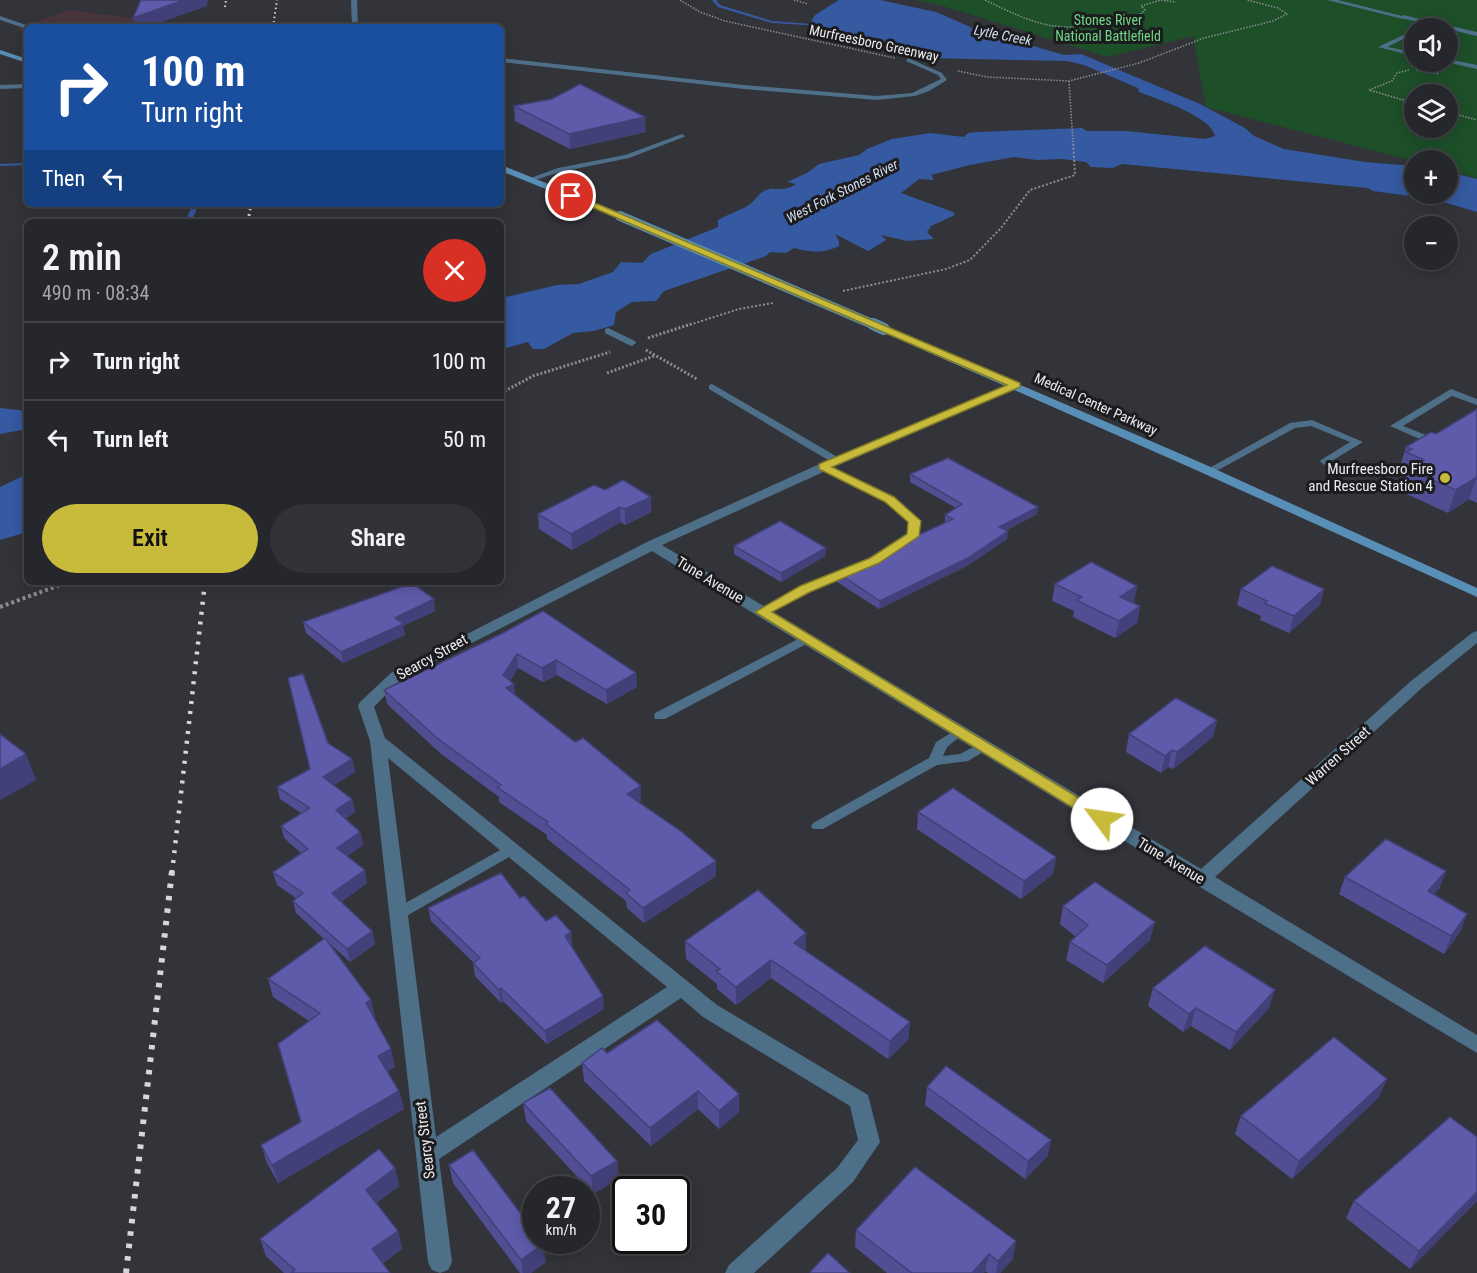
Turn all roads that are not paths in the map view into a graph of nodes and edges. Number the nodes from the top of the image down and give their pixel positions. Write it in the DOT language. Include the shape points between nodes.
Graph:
graph roads {
  1 [pos="354,0"];
  2 [pos="1330,0"];
  3 [pos="1403,17"];
  4 [pos="0,18"];
  5 [pos="1407,18"];
  6 [pos="355,24"];
  7 [pos="24,26"];
  8 [pos="1458,30"];
  9 [pos="1477,34"];
  10 [pos="1404,37"];
  11 [pos="0,52"];
  12 [pos="1404,52"];
  13 [pos="24,60"];
  14 [pos="504,60"];
  15 [pos="908,60"];
  16 [pos="1458,63"];
  17 [pos="1477,67"];
  18 [pos="24,86"];
  19 [pos="0,87"];
  20 [pos="682,136"];
  21 [pos="504,169"];
  22 [pos="532,179"];
  23 [pos="608,331"];
  24 [pos="632,343"];
  25 [pos="1016,385"];
  26 [pos="712,387"];
  27 [pos="1477,402"];
  28 [pos="1435,442"];
  29 [pos="1325,462"];
  30 [pos="830,464"];
  31 [pos="1209,471"];
  32 [pos="652,545"];
  33 [pos="884,554"];
  34 [pos="864,564"];
  35 [pos="1477,593"];
  36 [pos="762,612"];
  37 [pos="1477,636"];
  38 [pos="806,639"];
  39 [pos="660,716"];
  40 [pos="959,732"];
  41 [pos="378,741"];
  42 [pos="983,746"];
  43 [pos="934,761"];
  44 [pos="818,826"];
  45 [pos="511,849"];
  46 [pos="1201,879"];
  47 [pos="398,914"];
  48 [pos="681,988"];
  49 [pos="1477,1045"];
  50 [pos="427,1155"];
  51 [pos="440,1262"];
  52 [pos="737,1273"];
  1 -- 6 [label="lane"];
  2 -- 3 [label="street"];
  3 -- 5 [label="lane"];
  4 -- 7 [label="street"];
  8 -- 9 [label="lane"];
  10 -- 12 [label="lane" via="1381,47"];
  11 -- 13 [label="main road"];
  14 -- 15 [label="lane" via="877,98 913,95 944,80 940,74"];
  16 -- 17 [label="lane"];
  18 -- 19 [label="street"];
  20 -- 22 [label="lane" via="627,157"];
  21 -- 22 [label="main road, Medical Center Parkway"];
  22 -- 25 [label="main road, Medical Center Parkway, bridge"];
  23 -- 24 [label="lane"];
  25 -- 30 [label="street, Searcy Street"];
  25 -- 31 [label="main road, Medical Center Parkway"];
  26 -- 30 [label="lane"];
  27 -- 28 [label="lane" via="1451,392 1395,426"];
  29 -- 31 [label="lane" via="1358,442 1312,423 1293,424"];
  30 -- 32 [label="street, Searcy Street"];
  30 -- 33 [label="lane" via="890,499 915,521 913,536"];
  31 -- 35 [label="main road, Medical Center Parkway"];
  32 -- 36 [label="street, Tune Avenue"];
  32 -- 41 [label="street, Searcy Street" via="396,676 366,705"];
  34 -- 36 [label="lane"];
  36 -- 38 [label="street, Tune Avenue"];
  37 -- 46 [label="street, Warren Street" via="1417,684"];
  38 -- 39 [label="lane"];
  38 -- 40 [label="street, Tune Avenue"];
  40 -- 42 [label="street, Tune Avenue"];
  40 -- 43 [label="lane" via="941,745"];
  41 -- 45 [label="street"];
  41 -- 47 [label="street, Searcy Street"];
  42 -- 43 [label="lane" via="963,758"];
  42 -- 46 [label="street, Tune Avenue"];
  43 -- 44 [label="lane"];
  45 -- 47 [label="lane"];
  45 -- 48 [label="street"];
  46 -- 49 [label="street, Tune Avenue"];
  47 -- 50 [label="street, Searcy Street"];
  48 -- 50 [label="street"];
  48 -- 52 [label="street" via="710,1011 860,1101 869,1142 846,1175"];
  50 -- 51 [label="street, Searcy Street"];
}
